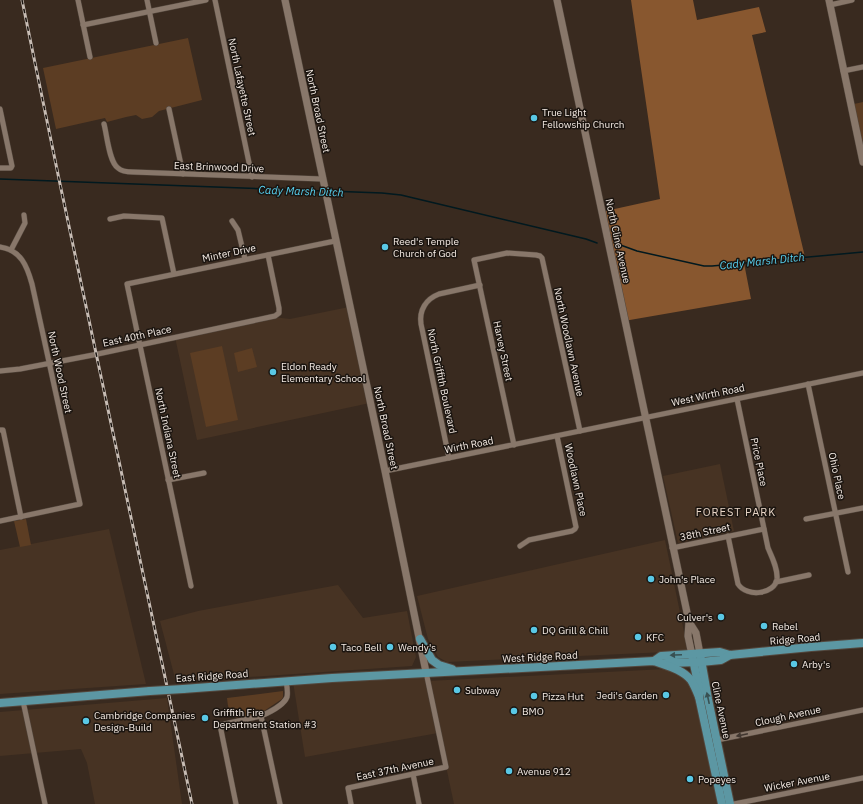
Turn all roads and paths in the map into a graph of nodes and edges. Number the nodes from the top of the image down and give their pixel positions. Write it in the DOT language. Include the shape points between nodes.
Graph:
graph roads {
  1 [pos="78,0"];
  2 [pos="147,0"];
  3 [pos="206,0"];
  4 [pos="215,0"];
  5 [pos="284,0"];
  6 [pos="557,0"];
  7 [pos="852,0"];
  8 [pos="829,2"];
  9 [pos="149,12"];
  10 [pos="83,25"];
  11 [pos="156,43"];
  12 [pos="90,57"];
  13 [pos="863,68"];
  14 [pos="843,71"];
  15 [pos="0,109"];
  16 [pos="170,109"];
  17 [pos="104,124"];
  18 [pos="863,162"];
  19 [pos="0,168"];
  20 [pos="183,174"];
  21 [pos="252,177"];
  22 [pos="323,182"];
  23 [pos="24,215"];
  24 [pos="110,219"];
  25 [pos="232,221"];
  26 [pos="336,241"];
  27 [pos="0,247"];
  28 [pos="11,250"];
  29 [pos="268,255"];
  30 [pos="245,259"];
  31 [pos="474,260"];
  32 [pos="174,274"];
  33 [pos="127,284"];
  34 [pos="480,285"];
  35 [pos="140,344"];
  36 [pos="49,363"];
  37 [pos="0,371"];
  38 [pos="863,373"];
  39 [pos="808,384"];
  40 [pos="737,398"];
  41 [pos="645,418"];
  42 [pos="1,430"];
  43 [pos="580,431"];
  44 [pos="557,436"];
  45 [pos="514,445"];
  46 [pos="449,458"];
  47 [pos="385,471"];
  48 [pos="204,473"];
  49 [pos="168,480"];
  50 [pos="659,486"];
  51 [pos="863,508"];
  52 [pos="836,514"];
  53 [pos="21,517"];
  54 [pos="806,519"];
  55 [pos="0,521"];
  56 [pos="764,529"];
  57 [pos="728,536"];
  58 [pos="520,546"];
  59 [pos="672,548"];
  60 [pos="848,572"];
  61 [pos="809,575"];
  62 [pos="776,582"];
  63 [pos="191,586"];
  64 [pos="420,640"];
  65 [pos="863,644"];
  66 [pos="696,658"];
  67 [pos="658,662"];
  68 [pos="459,671"];
  69 [pos="426,672"];
  70 [pos="286,681"];
  71 [pos="699,697"];
  72 [pos="23,702"];
  73 [pos="0,703"];
  74 [pos="863,710"];
  75 [pos="261,716"];
  76 [pos="717,740"];
  77 [pos="446,767"];
  78 [pos="413,774"];
  79 [pos="863,778"];
  80 [pos="45,804"];
  81 [pos="236,804"];
  82 [pos="280,804"];
  83 [pos="351,804"];
  84 [pos="419,804"];
  85 [pos="722,804"];
  86 [pos="730,804"];
  87 [pos="734,804"];
  1 -- 10 [label="street"];
  2 -- 9 [label="street"];
  3 -- 9 [label="street"];
  4 -- 21 [label="street, North Lafayette Street"];
  5 -- 22 [label="street, North Broad Street"];
  6 -- 41 [label="street, North Cline Avenue"];
  7 -- 8 [label="street"];
  8 -- 14 [label="street"];
  9 -- 10 [label="street"];
  9 -- 11 [label="street"];
  10 -- 12 [label="street"];
  13 -- 14 [label="street"];
  14 -- 18 [label="street"];
  15 -- 19 [label="street" via="12,164 9,168"];
  16 -- 20 [label="street"];
  17 -- 20 [label="street, East Brinwood Drive" via="117,168 133,172"];
  20 -- 21 [label="street, East Brinwood Drive"];
  21 -- 22 [label="street, East Brinwood Drive"];
  22 -- 26 [label="street, North Broad Street"];
  23 -- 28 [label="street" via="25,223"];
  24 -- 32 [label="street" via="124,216 162,218"];
  25 -- 30 [label="street" via="238,230"];
  26 -- 29 [label="street, Minter Drive"];
  26 -- 47 [label="street, North Broad Street"];
  27 -- 28 [label="street"];
  28 -- 36 [label="street, North Wood Street" via="28,270"];
  29 -- 30 [label="street, Minter Drive"];
  29 -- 35 [label="street, East 40th Place" via="279,308 277,315"];
  30 -- 32 [label="street, Minter Drive"];
  31 -- 34 [label="street, Harvey Street"];
  31 -- 43 [label="street, North Woodlawn Avenue" via="507,254 540,256"];
  32 -- 33 [label="street, Minter Drive"];
  33 -- 35 [label="street, North Indiana Street"];
  34 -- 45 [label="street, Harvey Street"];
  34 -- 46 [label="street, North Griffith Boulevard" via="434,296 423,307 420,315"];
  35 -- 36 [label="street, East 40th Place"];
  35 -- 49 [label="street, North Indiana Street"];
  36 -- 37 [label="street, East 40th Place"];
  36 -- 53 [label="street, North Wood Street" via="80,504"];
  38 -- 39 [label="street, West Wirth Road"];
  39 -- 40 [label="street, West Wirth Road"];
  39 -- 52 [label="street, Ohio Place"];
  40 -- 41 [label="street, West Wirth Road"];
  40 -- 56 [label="street, Price Place"];
  41 -- 43 [label="street, West Wirth Road"];
  41 -- 50 [label="street, North Cline Avenue"];
  42 -- 53 [label="street"];
  43 -- 44 [label="street, West Wirth Road"];
  44 -- 45 [label="street, Wirth Road"];
  44 -- 58 [label="street, Woodlawn Place" via="576,528 572,532 529,540"];
  45 -- 46 [label="street, Wirth Road"];
  46 -- 47 [label="street, Wirth Road"];
  47 -- 64 [label="street, North Broad Street"];
  48 -- 49 [label="street"];
  49 -- 63 [label="street, North Indiana Street"];
  50 -- 59 [label="street, Cline Avenue"];
  51 -- 52 [label="street"];
  52 -- 54 [label="street"];
  52 -- 60 [label="street, Ohio Place"];
  53 -- 55 [label="street"];
  56 -- 57 [label="street, 38th Street"];
  56 -- 62 [label="street, Price Place" via="774,562"];
  57 -- 59 [label="street, 38th Street"];
  57 -- 62 [label="street" via="741,588 750,593 762,592"];
  59 -- 66 [label="street, Cline Avenue" via="689,622 688,636"];
  61 -- 62 [label="street"];
  64 -- 68 [label="main road" via="432,660"];
  64 -- 69 [label="street, North Broad Street"];
  65 -- 66 [label="main road, Ridge Road" via="730,655 721,660"];
  66 -- 67 [label="main road, West Ridge Road"];
  66 -- 71 [label="main road, Cline Avenue"];
  76 -- 66 [label="main road, Cline Avenue, one-way"];
  67 -- 68 [label="main road, West Ridge Road"];
  67 -- 71 [label="main road" via="677,669 690,678"];
  68 -- 69 [label="main road, West Ridge Road"];
  69 -- 70 [label="main road, East Ridge Road"];
  69 -- 77 [label="street, North Broad Street"];
  70 -- 72 [label="main road, East Ridge Road, bridge"];
  70 -- 75 [label="street" via="287,697 284,702"];
  71 -- 85 [label="main road, Cline Avenue"];
  72 -- 73 [label="main road, East Ridge Road"];
  72 -- 80 [label="street"];
  74 -- 76 [label="street, Clough Avenue, one-way"];
  75 -- 81 [label="street" via="220,725"];
  75 -- 82 [label="street"];
  76 -- 86 [label="main road, Cline Avenue"];
  77 -- 78 [label="street, East 37th Avenue"];
  78 -- 83 [label="street, East 37th Avenue" via="348,788"];
  78 -- 84 [label="street"];
  79 -- 87 [label="street, Wicker Avenue"];
}
